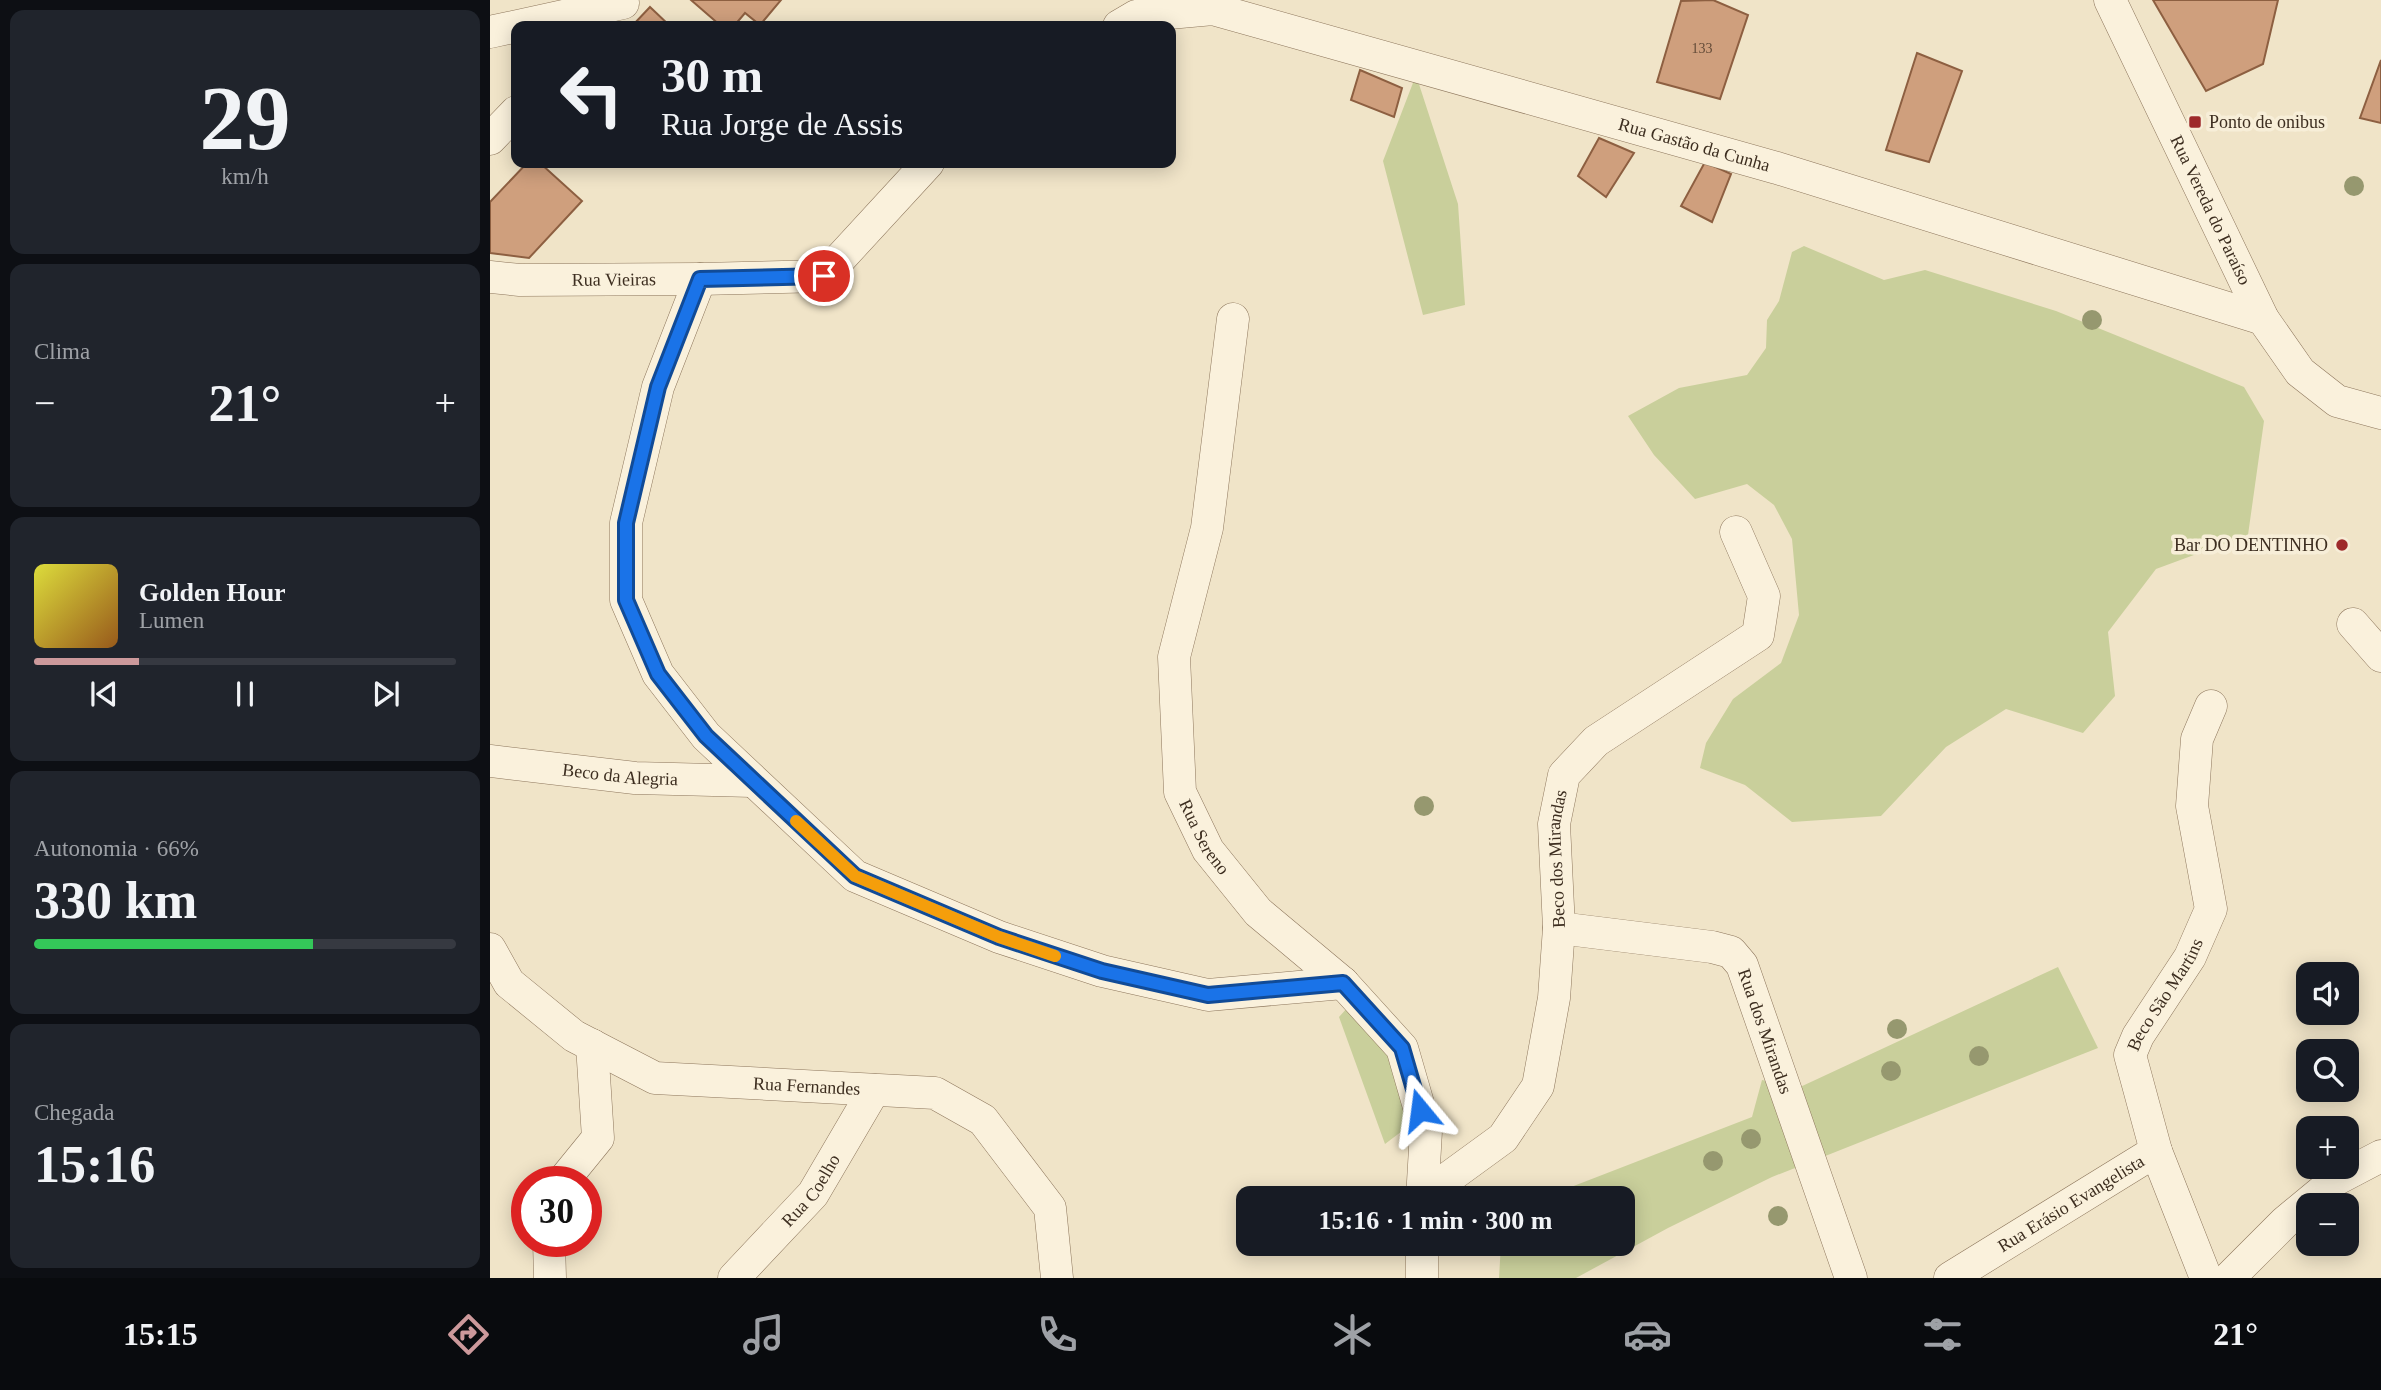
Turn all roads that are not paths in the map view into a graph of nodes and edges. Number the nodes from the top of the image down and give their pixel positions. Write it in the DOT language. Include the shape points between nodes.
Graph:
graph roads {
  1 [pos="2110,0"];
  2 [pos="624,1"];
  3 [pos="538,21"];
  4 [pos="605,21"];
  5 [pos="1128,21"];
  6 [pos="511,27"];
  7 [pos="490,32"];
  8 [pos="511,117"];
  9 [pos="490,139"];
  10 [pos="923,168"];
  11 [pos="490,277"];
  12 [pos="700,279"];
  13 [pos="2263,318"];
  14 [pos="1233,319"];
  15 [pos="2381,413"];
  16 [pos="1737,531"];
  17 [pos="2353,624"];
  18 [pos="2381,656"];
  19 [pos="2211,706"];
  20 [pos="490,761"];
  21 [pos="752,780"];
  22 [pos="1559,928"];
  23 [pos="490,949"];
  24 [pos="1343,983"];
  25 [pos="592,1045"];
  26 [pos="874,1090"];
  27 [pos="2156,1151"];
  28 [pos="2381,1156"];
  29 [pos="575,1166"];
  30 [pos="1423,1186"];
  31 [pos="1438,1186"];
  32 [pos="1422,1256"];
  33 [pos="549,1257"];
  34 [pos="550,1278"];
  35 [pos="734,1278"];
  36 [pos="1056,1278"];
  37 [pos="1422,1278"];
  38 [pos="1851,1278"];
  39 [pos="1950,1278"];
  40 [pos="2206,1278"];
  41 [pos="2229,1278"];
  1 -- 13 [label="street, Rua Vereda do Paraíso"];
  2 -- 3 [label="street"];
  2 -- 4 [label="street"];
  5 -- 13 [label="street, Rua Gastão da Cunha" via="1136,16 1213,9 1777,168"];
  6 -- 7 [label="street"];
  8 -- 9 [label="street"];
  10 -- 12 [label="street, Rua Vieiras" via="824,276"];
  11 -- 12 [label="street, Rua Vieiras"];
  12 -- 21 [label="street" via="658,387 626,523 626,600 658,674 706,736"];
  13 -- 15 [label="street, Rua Vereda do Paraíso" via="2300,372 2337,401"];
  14 -- 24 [label="street, Rua Sereno" via="1207,528 1174,657 1180,792 1208,850 1258,912"];
  16 -- 22 [label="street, Beco dos Mirandas" via="1764,596 1758,635 1596,741 1564,775 1554,824"];
  17 -- 18 [label="street"];
  19 -- 27 [label="street, Beco São Martins" via="2197,739 2192,806 2211,909 2190,957 2138,1035 2130,1055"];
  20 -- 21 [label="street, Beco da Alegria" via="635,778"];
  21 -- 24 [label="street" via="855,876 1012,941 1102,971 1208,995"];
  22 -- 31 [label="street, Beco dos Mirandas" via="1554,998 1538,1086 1503,1138"];
  22 -- 38 [label="street, Rua dos Mirandas" via="1713,947 1731,952 1742,965"];
  23 -- 25 [label="street, Rua Fernandes" via="509,983 574,1036"];
  24 -- 30 [label="street, Rua Sereno" via="1402,1048 1426,1131"];
  25 -- 26 [label="street, Rua Fernandes" via="655,1078"];
  25 -- 29 [label="street" via="598,1138"];
  26 -- 35 [label="street, Rua Coelho" via="813,1194"];
  26 -- 36 [label="street, Rua Fernandes" via="935,1093 984,1120 1050,1208"];
  27 -- 39 [label="street, Rua Erásio Evangelista"];
  27 -- 40 [label="street, Beco São Martins"];
  28 -- 41 [label="street" via="2337,1179"];
  32 -- 37 [label="street"];
  33 -- 34 [label="street"];
}
